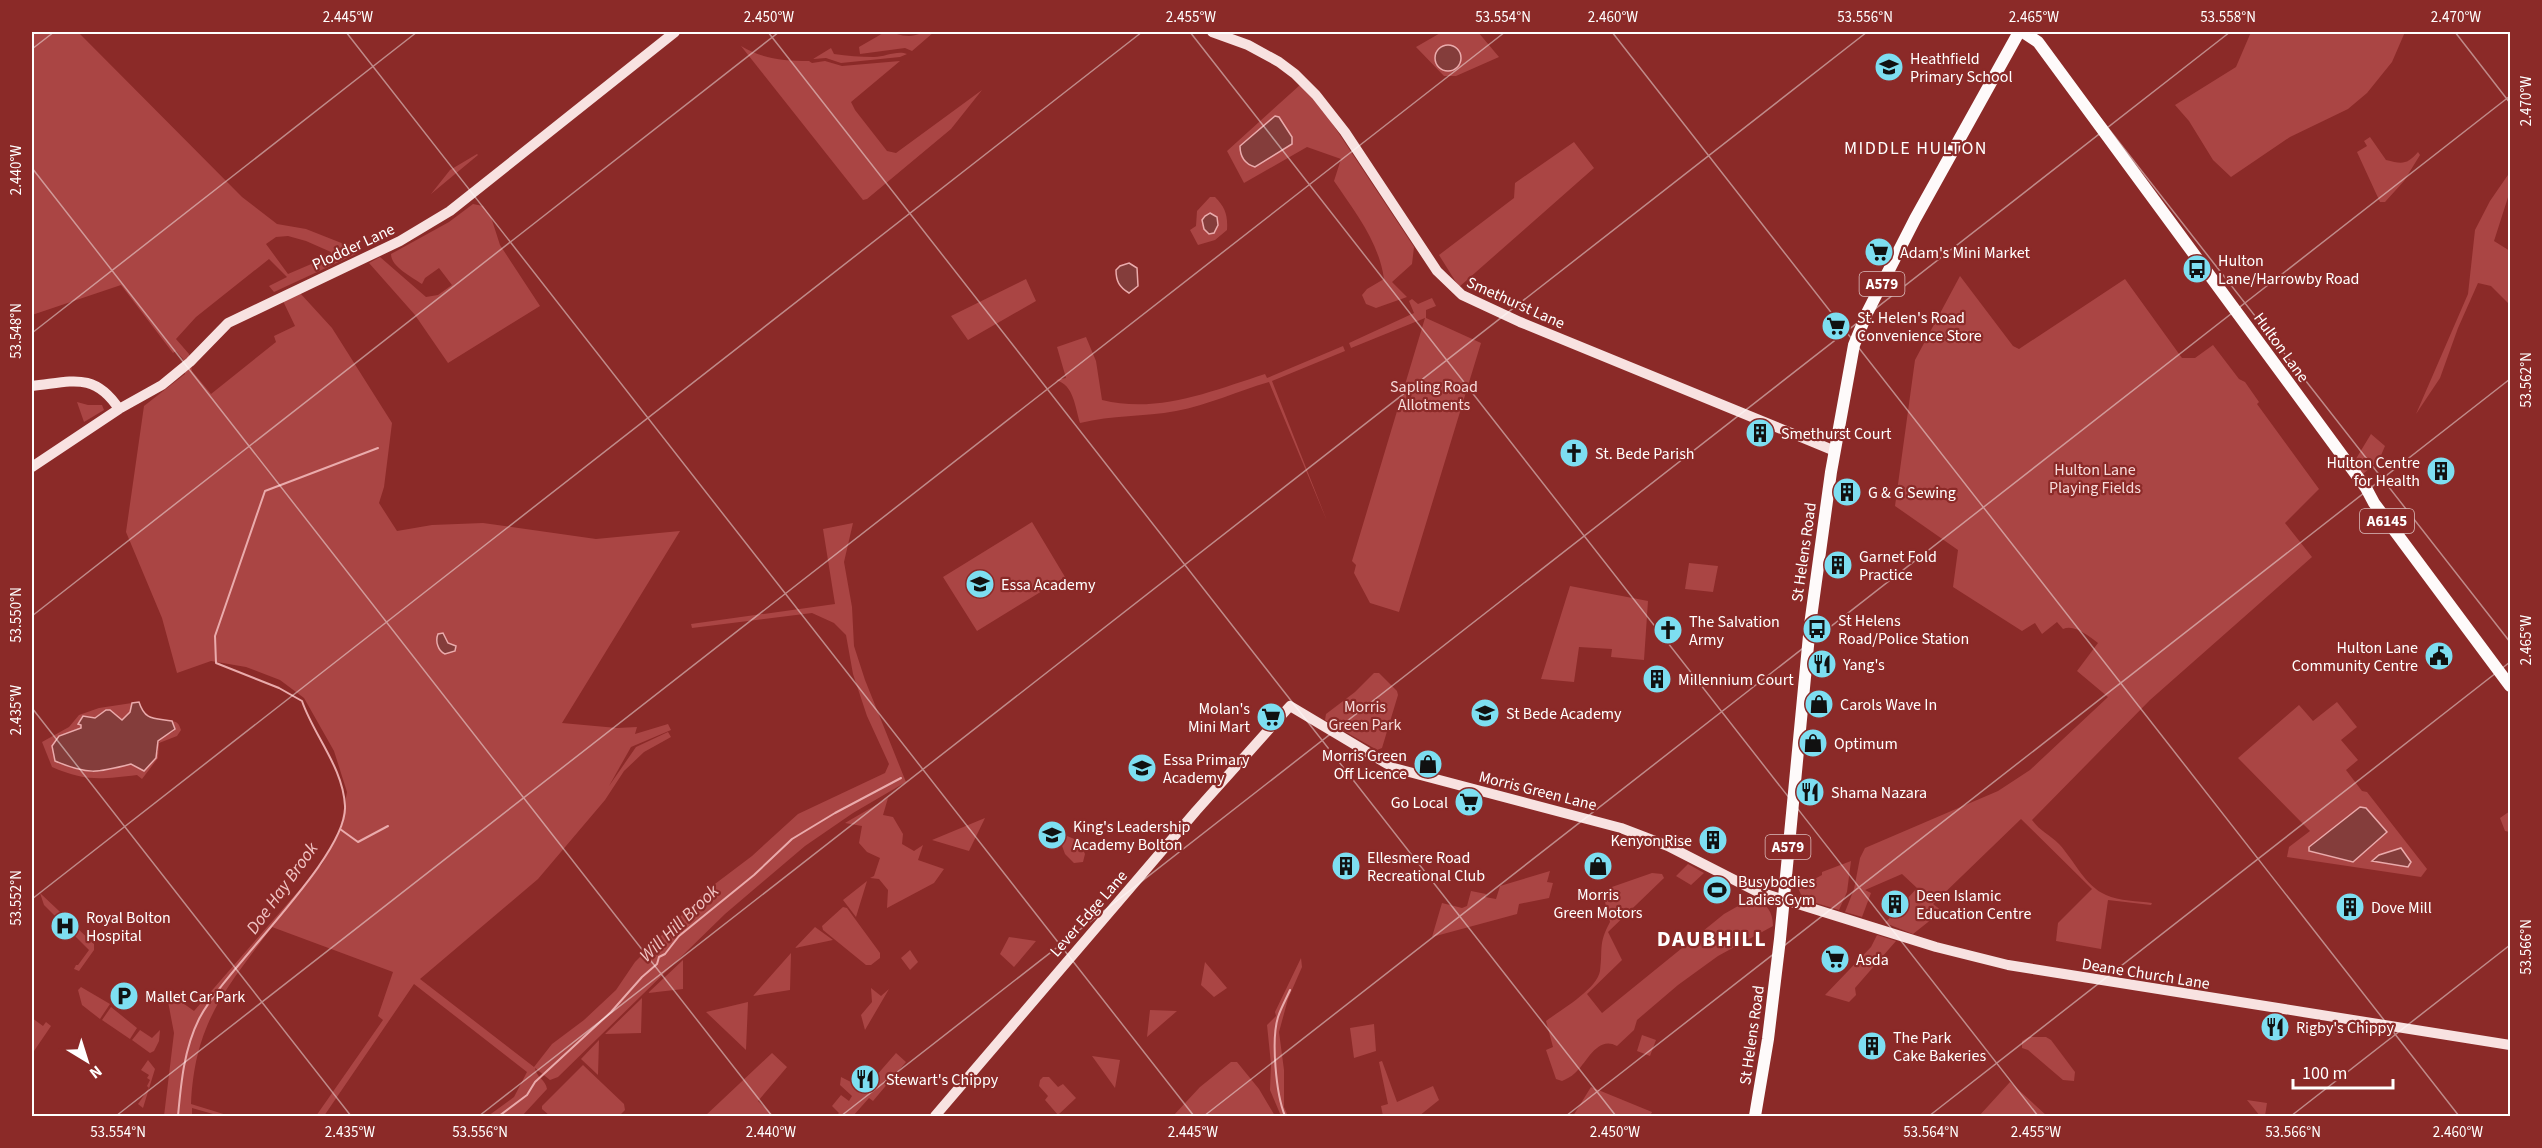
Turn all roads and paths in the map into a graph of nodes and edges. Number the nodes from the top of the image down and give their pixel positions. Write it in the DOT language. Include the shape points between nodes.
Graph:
graph roads {
  1 [pos="675,32"];
  2 [pos="1212,32"];
  3 [pos="2021,32"];
  4 [pos="32,386"];
  5 [pos="119,409"];
  6 [pos="1835,451"];
  7 [pos="32,467"];
  8 [pos="2511,686"];
  9 [pos="1290,706"];
  10 [pos="1784,898"];
  11 [pos="2511,1045"];
  12 [pos="935,1116"];
  13 [pos="1755,1116"];
  1 -- 5 [label="street, Plodder Lane" via="450,211 400,241 238,317 169,380"];
  2 -- 6 [label="street, Smethurst Lane" via="1279,62 1316,95 1437,271 1462,295"];
  3 -- 6 [label="main road, St Helens Road / A579" via="1931,189 1861,326 1850,362"];
  3 -- 8 [label="main road, Hulton Lane / A6145" via="2038,42"];
  4 -- 5 [label="street" via="93,383 107,392"];
  5 -- 7 [label="street, Plodder Lane"];
  6 -- 10 [label="main road, St Helens Road / A579" via="1804,674"];
  9 -- 10 [label="street, Morris Green Lane" via="1394,768 1621,828 1674,849 1756,891"];
  9 -- 12 [label="street, Lever Edge Lane"];
  10 -- 11 [label="street, Deane Church Lane" via="1936,947 2008,965"];
  10 -- 13 [label="main road, St Helens Road / A579" via="1769,1035"];
}
